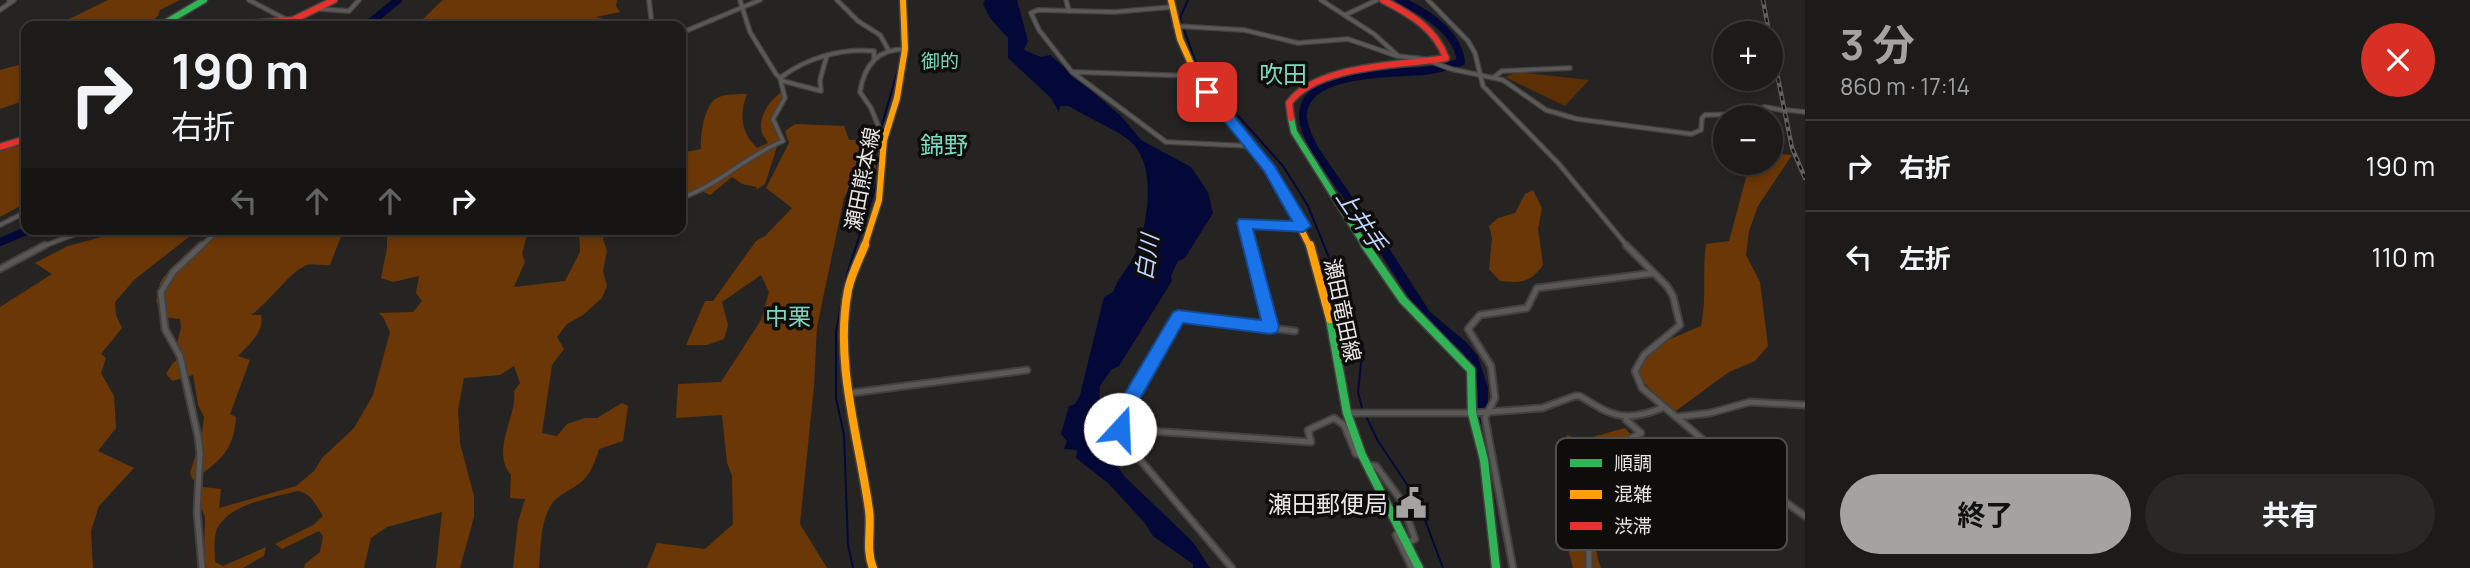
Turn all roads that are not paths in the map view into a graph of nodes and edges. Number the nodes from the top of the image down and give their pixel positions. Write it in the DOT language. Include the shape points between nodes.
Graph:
graph roads {
  1 [pos="9,0"];
  2 [pos="204,0"];
  3 [pos="248,0"];
  4 [pos="334,0"];
  5 [pos="359,0"];
  6 [pos="649,0"];
  7 [pos="740,0"];
  8 [pos="760,0"];
  9 [pos="837,0"];
  10 [pos="903,0"];
  11 [pos="1066,0"];
  12 [pos="1321,0"];
  13 [pos="1377,0"];
  14 [pos="1383,0"];
  15 [pos="1428,0"];
  16 [pos="1172,4"];
  17 [pos="742,8"];
  18 [pos="321,9"];
  19 [pos="0,10"];
  20 [pos="1069,12"];
  21 [pos="1344,15"];
  22 [pos="168,21"];
  23 [pos="287,21"];
  24 [pos="296,21"];
  25 [pos="651,21"];
  26 [pos="1175,26"];
  27 [pos="686,31"];
  28 [pos="888,49"];
  29 [pos="905,49"];
  30 [pos="827,55"];
  31 [pos="1397,56"];
  32 [pos="874,58"];
  33 [pos="1434,62"];
  34 [pos="1570,68"];
  35 [pos="1072,72"];
  36 [pos="1481,74"];
  37 [pos="1196,76"];
  38 [pos="1494,77"];
  39 [pos="780,78"];
  40 [pos="1805,112"];
  41 [pos="21,140"];
  42 [pos="884,140"];
  43 [pos="1253,146"];
  44 [pos="0,147"];
  45 [pos="686,196"];
  46 [pos="21,214"];
  47 [pos="0,225"];
  48 [pos="1303,226"];
  49 [pos="73,235"];
  50 [pos="213,235"];
  51 [pos="0,269"];
  52 [pos="1655,273"];
  53 [pos="1271,327"];
  54 [pos="1295,331"];
  55 [pos="1027,370"];
  56 [pos="851,393"];
  57 [pos="1805,405"];
  58 [pos="1662,408"];
  59 [pos="1347,413"];
  60 [pos="1473,413"];
  61 [pos="1486,414"];
  62 [pos="1675,416"];
  63 [pos="1625,418"];
  64 [pos="1120,429"];
  65 [pos="1630,438"];
  66 [pos="1701,438"];
  67 [pos="1362,455"];
  68 [pos="1367,465"];
  69 [pos="1787,503"];
  70 [pos="1805,516"];
  71 [pos="1401,530"];
  72 [pos="1407,543"];
  73 [pos="1588,550"];
  74 [pos="202,568"];
  75 [pos="873,568"];
  76 [pos="1232,568"];
  77 [pos="1412,568"];
  78 [pos="1419,568"];
  79 [pos="1496,568"];
  80 [pos="1513,568"];
  81 [pos="1589,568"];
  1 -- 19 [label="street" via="14,0"];
  2 -- 22 [label="main road"];
  3 -- 23 [label="street"];
  4 -- 18 [label="main road"];
  5 -- 18 [label="street" via="349,11"];
  6 -- 25 [label="street"];
  7 -- 17 [label="street"];
  8 -- 17 [label="street"];
  9 -- 28 [label="street" via="883,36"];
  10 -- 29 [label="main road, 瀬田熊本線"];
  11 -- 20 [label="street"];
  12 -- 21 [label="street"];
  13 -- 21 [label="street"];
  14 -- 33 [label="main road" via="1416,18 1442,45 1446,58"];
  15 -- 36 [label="street" via="1468,41"];
  16 -- 20 [label="street"];
  16 -- 26 [label="main road, 瀬田竜田線"];
  17 -- 27 [label="street"];
  17 -- 39 [label="street" via="760,49"];
  18 -- 24 [label="main road"];
  20 -- 35 [label="street" via="1031,13 1038,30"];
  21 -- 31 [label="street" via="1393,47"];
  26 -- 31 [label="street" via="1244,30 1298,43 1348,39"];
  26 -- 37 [label="main road, 瀬田竜田線"];
  28 -- 29 [label="street"];
  28 -- 32 [label="street"];
  29 -- 42 [label="main road, 瀬田熊本線"];
  30 -- 32 [label="street" via="866,50 874,51"];
  30 -- 39 [label="street"];
  30 -- 39 [label="street" via="821,91"];
  31 -- 33 [label="street"];
  32 -- 42 [label="street" via="864,69 860,92"];
  33 -- 36 [label="street"];
  33 -- 60 [label="main road" via="1327,75 1292,96 1288,110 1294,132 1346,218 1403,300 1471,370"];
  34 -- 38 [label="street" via="1502,71"];
  35 -- 37 [label="street"];
  35 -- 43 [label="street" via="1166,142"];
  36 -- 38 [label="street"];
  36 -- 52 [label="street" via="1483,86"];
  37 -- 43 [label="main road, 瀬田竜田線"];
  38 -- 40 [label="street" via="1559,114 1678,134 1698,133 1705,115 1765,107"];
  39 -- 45 [label="street" via="785,98 773,119 783,141 763,149 721,181"];
  41 -- 44 [label="main road"];
  42 -- 56 [label="main road, 瀬田熊本線" via="874,223 845,303 844,348"];
  43 -- 48 [label="main road, 瀬田竜田線"];
  46 -- 47 [label="street"];
  48 -- 53 [label="street" via="1244,223"];
  48 -- 59 [label="main road, 瀬田竜田線" via="1326,295"];
  49 -- 51 [label="street"];
  50 -- 74 [label="street" via="173,272 161,292 165,329 180,356 198,437"];
  52 -- 58 [label="street" via="1673,296 1680,325 1644,355 1636,371 1642,388"];
  52 -- 61 [label="street" via="1537,288 1527,307 1480,315 1471,321 1468,329 1491,366 1494,398"];
  53 -- 54 [label="street"];
  53 -- 64 [label="street" via="1178,317 1127,405"];
  55 -- 56 [label="street"];
  56 -- 75 [label="main road, 瀬田熊本線" via="870,514 868,555"];
  57 -- 62 [label="street" via="1751,402"];
  58 -- 62 [label="street"];
  58 -- 63 [label="street" via="1639,418"];
  59 -- 60 [label="street"];
  59 -- 67 [label="main road, 瀬田竜田線"];
  60 -- 61 [label="street"];
  60 -- 79 [label="main road" via="1484,460"];
  61 -- 63 [label="street" via="1542,408 1580,396"];
  61 -- 80 [label="street"];
  62 -- 66 [label="street"];
  63 -- 65 [label="street" via="1641,433"];
  64 -- 67 [label="street" via="1311,442 1308,430 1334,418 1344,425 1356,454"];
  64 -- 76 [label="street" via="1141,462"];
  67 -- 68 [label="main road, 瀬田竜田線"];
  68 -- 71 [label="main road, 瀬田竜田線"];
  68 -- 72 [label="street" via="1376,466 1404,502 1415,536"];
  69 -- 70 [label="street"];
  71 -- 72 [label="main road, 瀬田竜田線"];
  71 -- 77 [label="street" via="1396,535"];
  72 -- 78 [label="main road, 瀬田竜田線"];
  73 -- 81 [label="street"];
}
